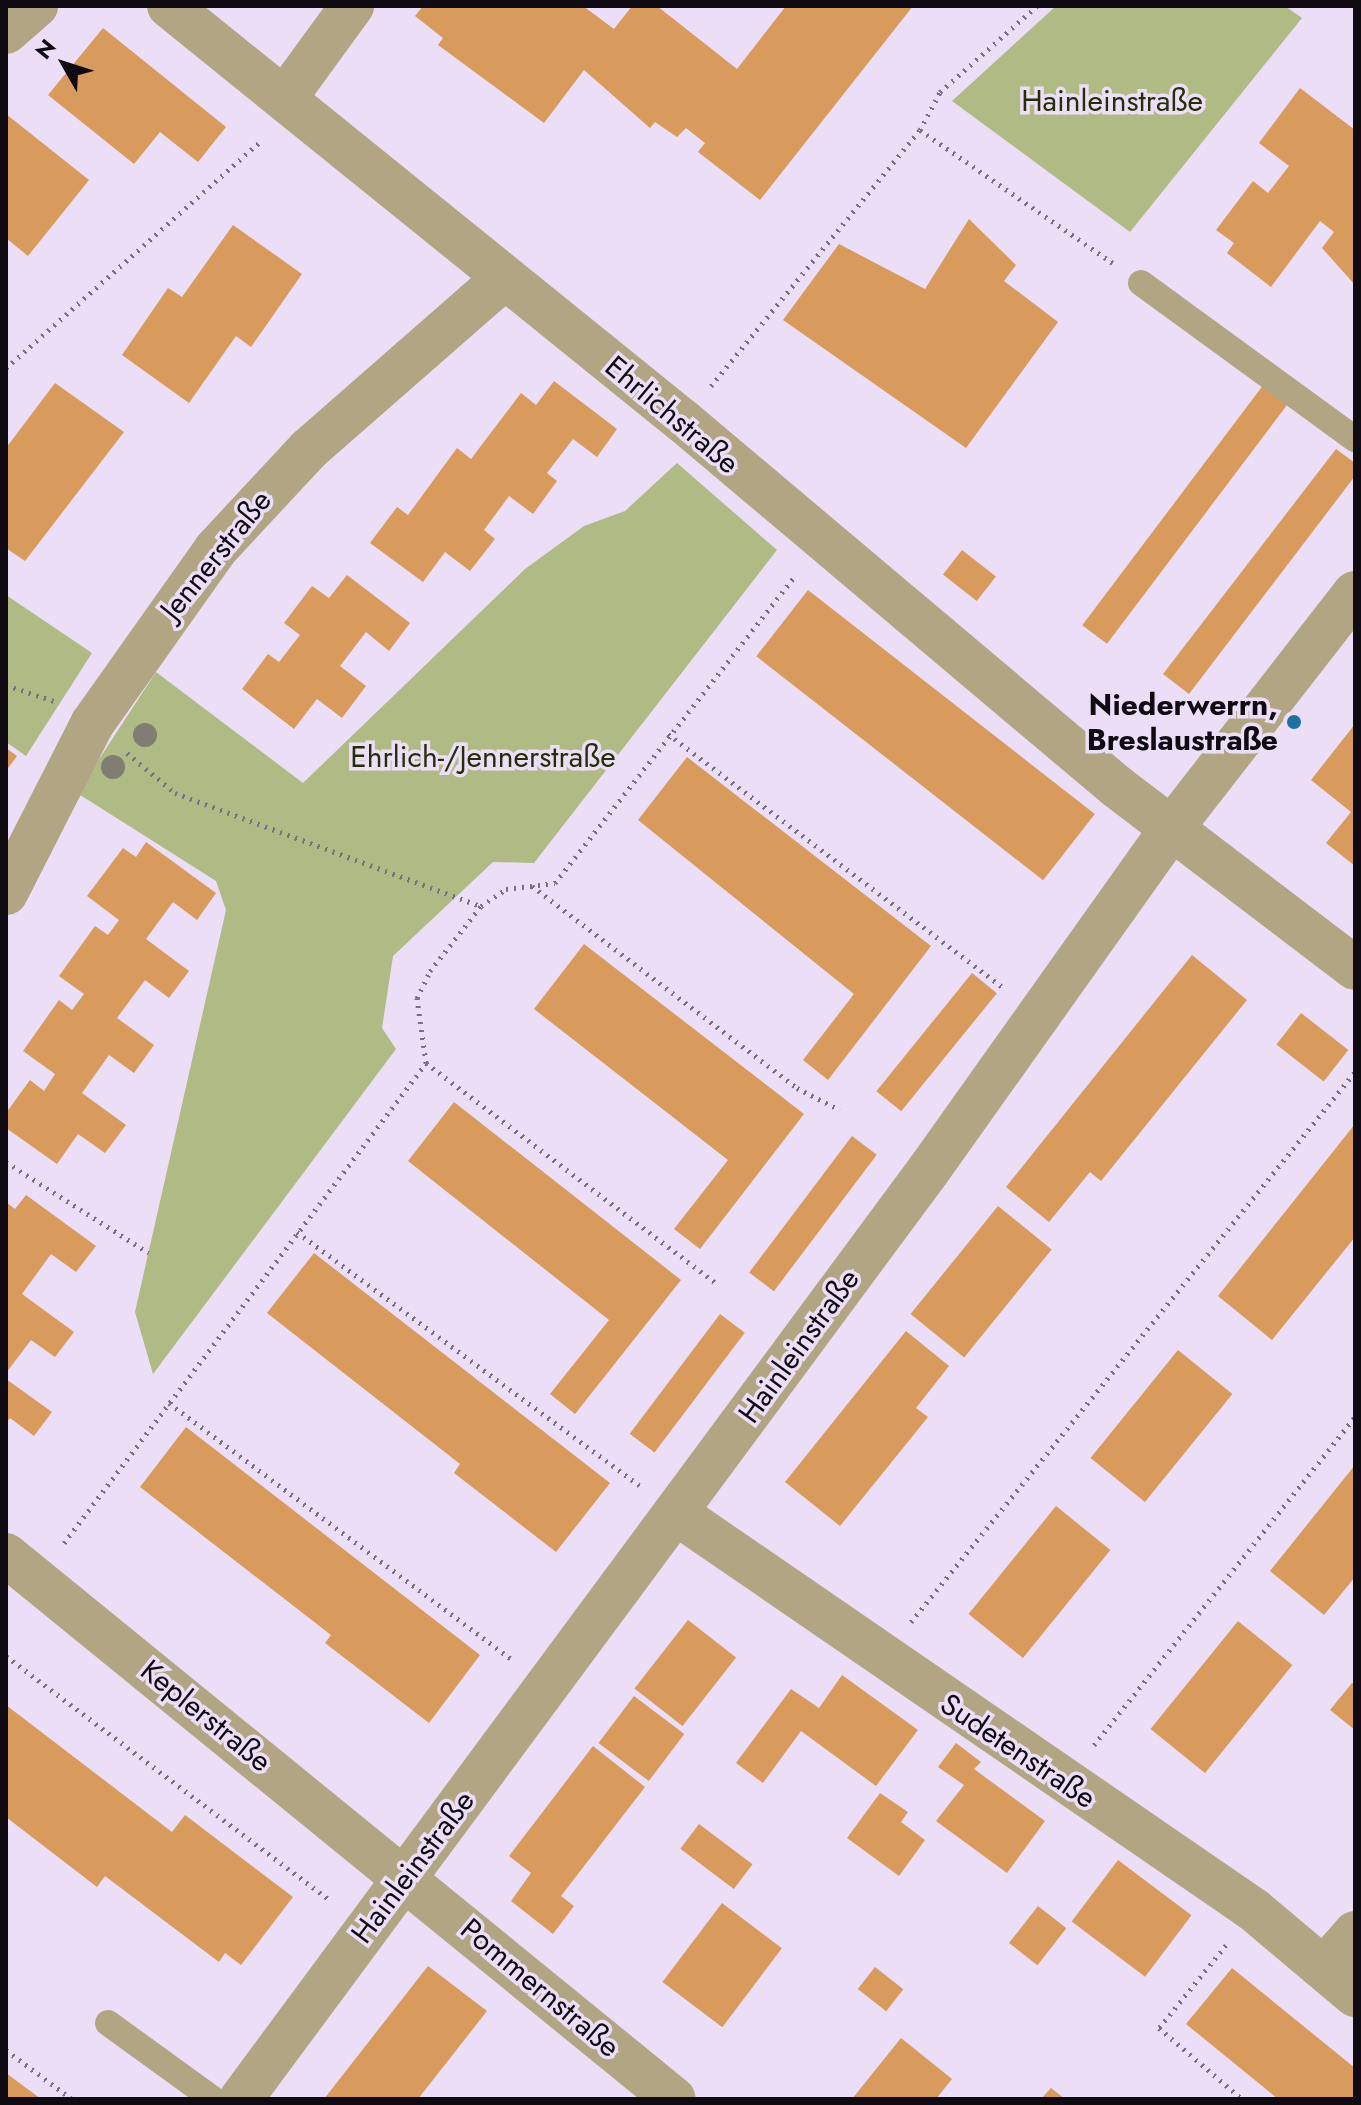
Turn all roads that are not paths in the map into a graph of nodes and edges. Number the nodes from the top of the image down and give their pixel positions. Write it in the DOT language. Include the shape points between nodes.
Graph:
graph roads {
  1 [pos="36,6"];
  2 [pos="169,6"];
  3 [pos="352,6"];
  4 [pos="6,32"];
  5 [pos="291,101"];
  6 [pos="503,279"];
  7 [pos="1141,283"];
  8 [pos="1355,439"];
  9 [pos="1355,593"];
  10 [pos="1171,829"];
  11 [pos="6,893"];
  12 [pos="1355,968"];
  13 [pos="676,1513"];
  14 [pos="21,1567"];
  15 [pos="407,1876"];
  16 [pos="1355,1933"];
  17 [pos="1340,1980"];
  18 [pos="108,2023"];
  19 [pos="213,2099"];
  20 [pos="241,2099"];
  21 [pos="674,2099"];
  1 -- 4 [label="street"];
  2 -- 5 [label="street, Ehrlichstraße"];
  3 -- 5 [label="street"];
  5 -- 6 [label="street, Ehrlichstraße"];
  6 -- 10 [label="street, Ehrlichstraße" via="683,421 821,543"];
  6 -- 11 [label="street, Jennerstraße" via="261,498 175,602 92,724"];
  7 -- 8 [label="lane"];
  9 -- 10 [label="street, Hainleinstraße"];
  10 -- 12 [label="street, Ehrlichstraße"];
  10 -- 13 [label="street, Hainleinstraße"];
  13 -- 15 [label="street, Hainleinstraße"];
  13 -- 17 [label="street, Sudetenstraße" via="1254,1910"];
  14 -- 15 [label="street, Keplerstraße"];
  15 -- 20 [label="street, Hainleinstraße"];
  15 -- 21 [label="street, Pommernstraße"];
  16 -- 17 [label="street"];
  18 -- 19 [label="lane"];
}
